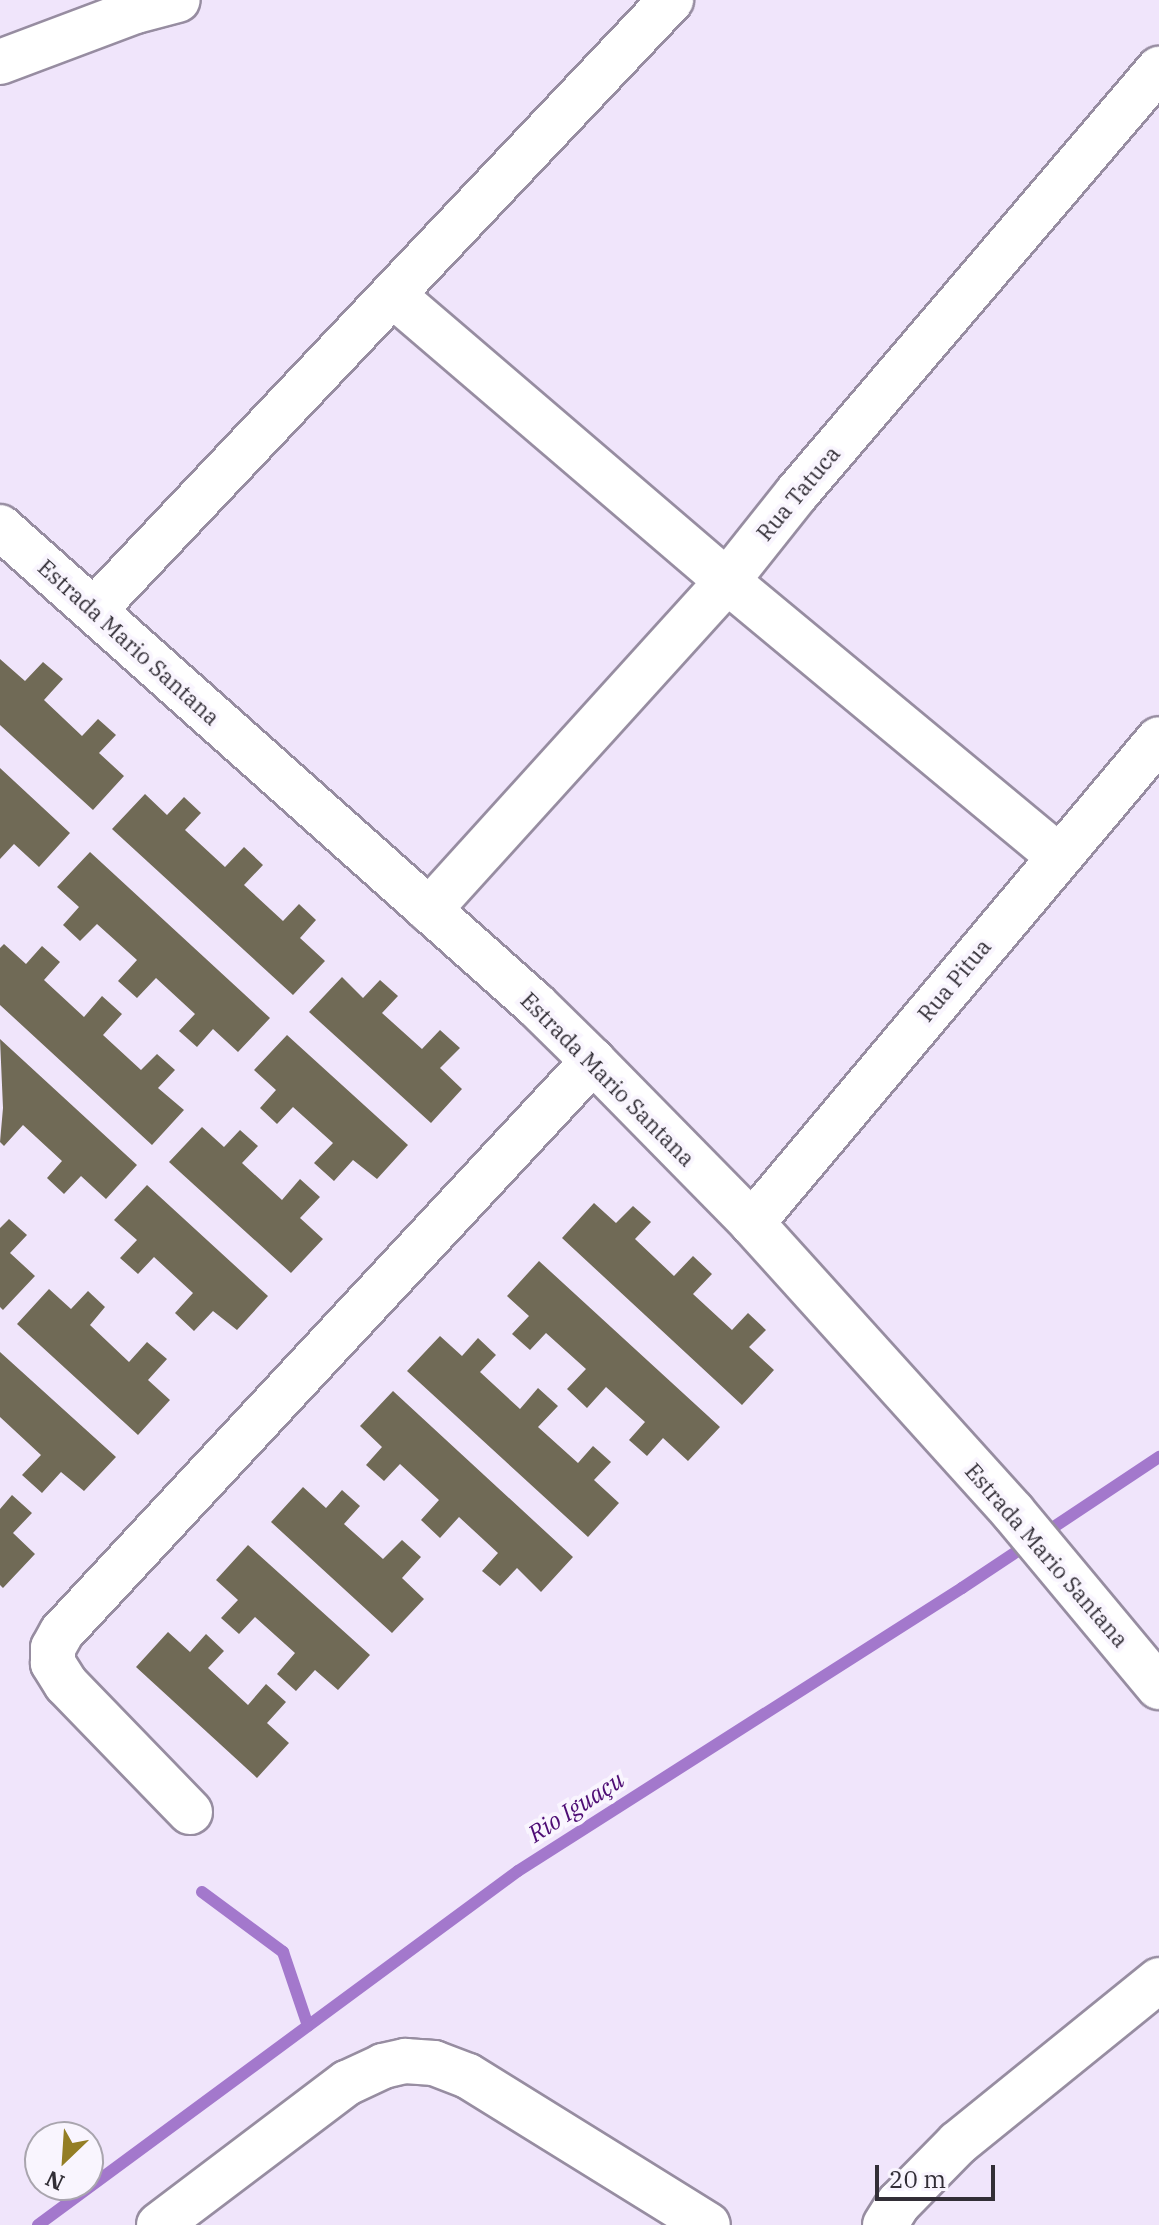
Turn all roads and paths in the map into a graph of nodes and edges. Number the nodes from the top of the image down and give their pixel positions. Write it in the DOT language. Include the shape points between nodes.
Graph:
graph roads {
  1 [pos="178,0"];
  2 [pos="671,0"];
  3 [pos="0,62"];
  4 [pos="1159,69"];
  5 [pos="393,295"];
  6 [pos="0,527"];
  7 [pos="727,581"];
  8 [pos="94,610"];
  9 [pos="1159,739"];
  10 [pos="1058,856"];
  11 [pos="429,910"];
  12 [pos="593,1061"];
  13 [pos="752,1223"];
  14 [pos="1159,1687"];
  15 [pos="190,1812"];
  16 [pos="1159,1980"];
  17 [pos="159,2225"];
  18 [pos="708,2225"];
  19 [pos="885,2225"];
  1 -- 3 [label="street"];
  2 -- 5 [label="street"];
  4 -- 7 [label="street, Rua Tatuca"];
  5 -- 7 [label="street"];
  5 -- 8 [label="street"];
  6 -- 8 [label="street, Estrada Mario Santana"];
  7 -- 10 [label="street"];
  7 -- 11 [label="street, Rua Tatuca"];
  8 -- 11 [label="street, Estrada Mario Santana"];
  9 -- 10 [label="street, Rua Pitua"];
  10 -- 13 [label="street, Rua Pitua"];
  11 -- 12 [label="street, Estrada Mario Santana"];
  12 -- 13 [label="street, Estrada Mario Santana"];
  12 -- 15 [label="street" via="57,1640 53,1663 66,1684"];
  13 -- 14 [label="street, Estrada Mario Santana" via="1013,1512"];
  16 -- 19 [label="street" via="958,2143 899,2203"];
  17 -- 18 [label="street" via="347,2083 405,2061 434,2063 468,2076"];
}
